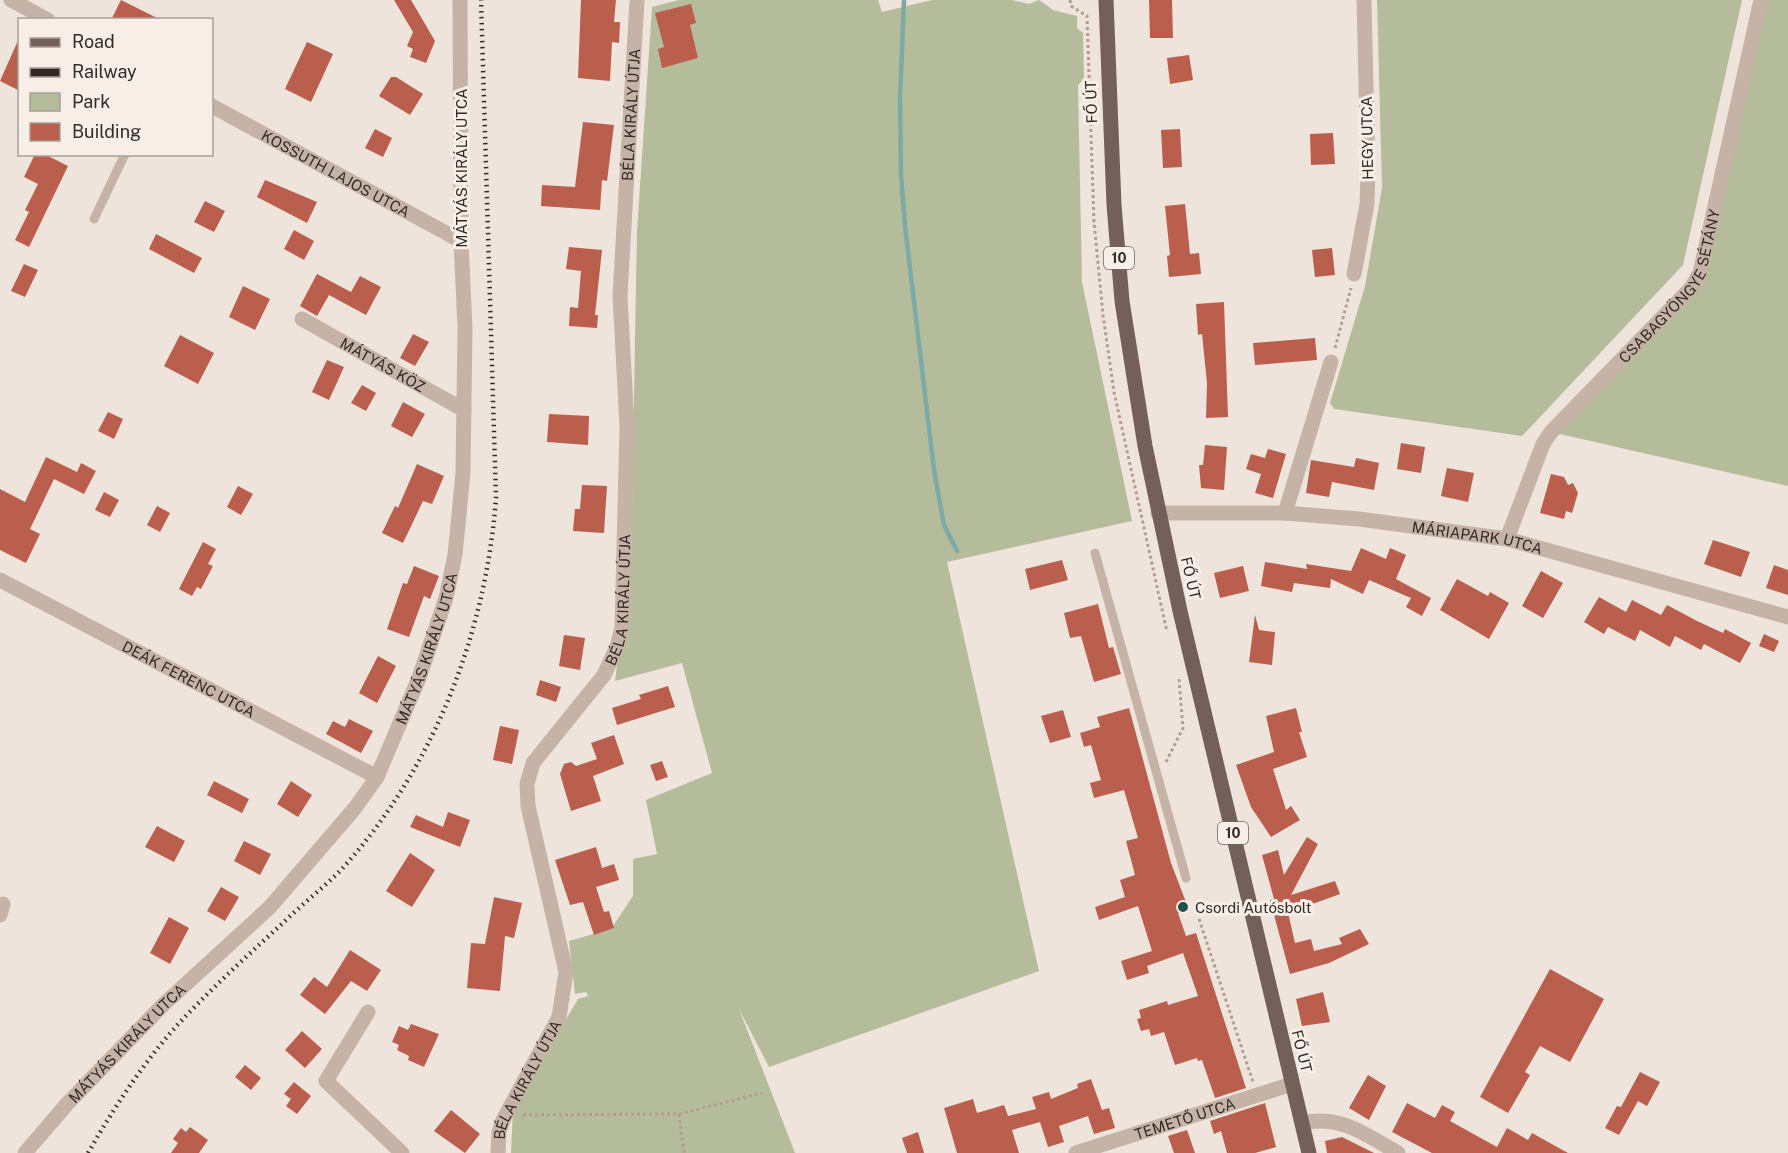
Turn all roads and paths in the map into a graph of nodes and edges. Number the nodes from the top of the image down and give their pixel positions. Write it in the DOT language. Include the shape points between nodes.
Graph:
graph roads {
  1 [pos="10,0"];
  2 [pos="460,0"];
  3 [pos="637,0"];
  4 [pos="1106,0"];
  5 [pos="1364,0"];
  6 [pos="1761,0"];
  7 [pos="44,18"];
  8 [pos="213,107"];
  9 [pos="123,156"];
  10 [pos="94,219"];
  11 [pos="460,241"];
  12 [pos="1354,274"];
  13 [pos="302,320"];
  14 [pos="1331,362"];
  15 [pos="464,410"];
  16 [pos="1158,513"];
  17 [pos="1285,513"];
  18 [pos="1507,539"];
  19 [pos="1095,553"];
  20 [pos="0,580"];
  21 [pos="1788,617"];
  22 [pos="1179,681"];
  23 [pos="377,777"];
  24 [pos="1157,779"];
  25 [pos="1186,878"];
  26 [pos="1199,919"];
  27 [pos="368,1012"];
  28 [pos="1292,1084"];
  29 [pos="762,1093"];
  30 [pos="1257,1095"];
  31 [pos="679,1114"];
  32 [pos="506,1115"];
  33 [pos="1302,1123"];
  34 [pos="25,1153"];
  35 [pos="402,1153"];
  36 [pos="498,1153"];
  37 [pos="684,1153"];
  38 [pos="1076,1153"];
  39 [pos="1310,1153"];
  40 [pos="1398,1153"];
  1 -- 7 [label="street"];
  2 -- 11 [label="street, MÁTYÁS KIRÁLY UTCA"];
  3 -- 32 [label="street, BÉLA KIRÁLY ÚTJA" via="620,296 627,426 621,628 604,675 533,763 527,784 528,806 566,972 559,1017"];
  4 -- 16 [label="main road, FŐ ÚT / 10" via="1110,133 1122,302"];
  5 -- 12 [label="street, HEGY UTCA" via="1368,173"];
  6 -- 18 [label="street, CSABAGYÖNGYE SÉTÁNY" via="1700,273 1691,288 1551,432"];
  8 -- 11 [label="street, KOSSUTH LAJOS UTCA"];
  9 -- 10 [label="lane"];
  11 -- 15 [label="street, MÁTYÁS KIRÁLY UTCA"];
  12 -- 14 [label="path"];
  13 -- 15 [label="street, MÁTYÁS KÖZ"];
  14 -- 17 [label="street"];
  15 -- 23 [label="street, MÁTYÁS KIRÁLY UTCA" via="460,518 446,598 419,678"];
  16 -- 17 [label="street, MÁRIAPARK UTCA"];
  16 -- 28 [label="main road, FŐ ÚT / 10"];
  17 -- 18 [label="street, MÁRIAPARK UTCA"];
  18 -- 21 [label="street, MÁRIAPARK UTCA"];
  19 -- 24 [label="lane"];
  20 -- 23 [label="street, DEÁK FERENC UTCA"];
  22 -- 24 [label="path" via="1183,728"];
  23 -- 34 [label="street, MÁTYÁS KIRÁLY UTCA" via="270,907 164,1004"];
  24 -- 25 [label="lane"];
  26 -- 30 [label="path"];
  27 -- 35 [label="street" via="326,1081"];
  28 -- 30 [label="street, TEMETŐ UTCA"];
  28 -- 33 [label="main road, FŐ ÚT / 10"];
  29 -- 31 [label="path"];
  30 -- 38 [label="street, TEMETŐ UTCA"];
  31 -- 32 [label="path"];
  31 -- 37 [label="path"];
  32 -- 36 [label="street, BÉLA KIRÁLY ÚTJA" via="499,1132"];
  33 -- 39 [label="main road, FŐ ÚT / 10"];
  33 -- 40 [label="street" via="1329,1120 1351,1126"];
}
